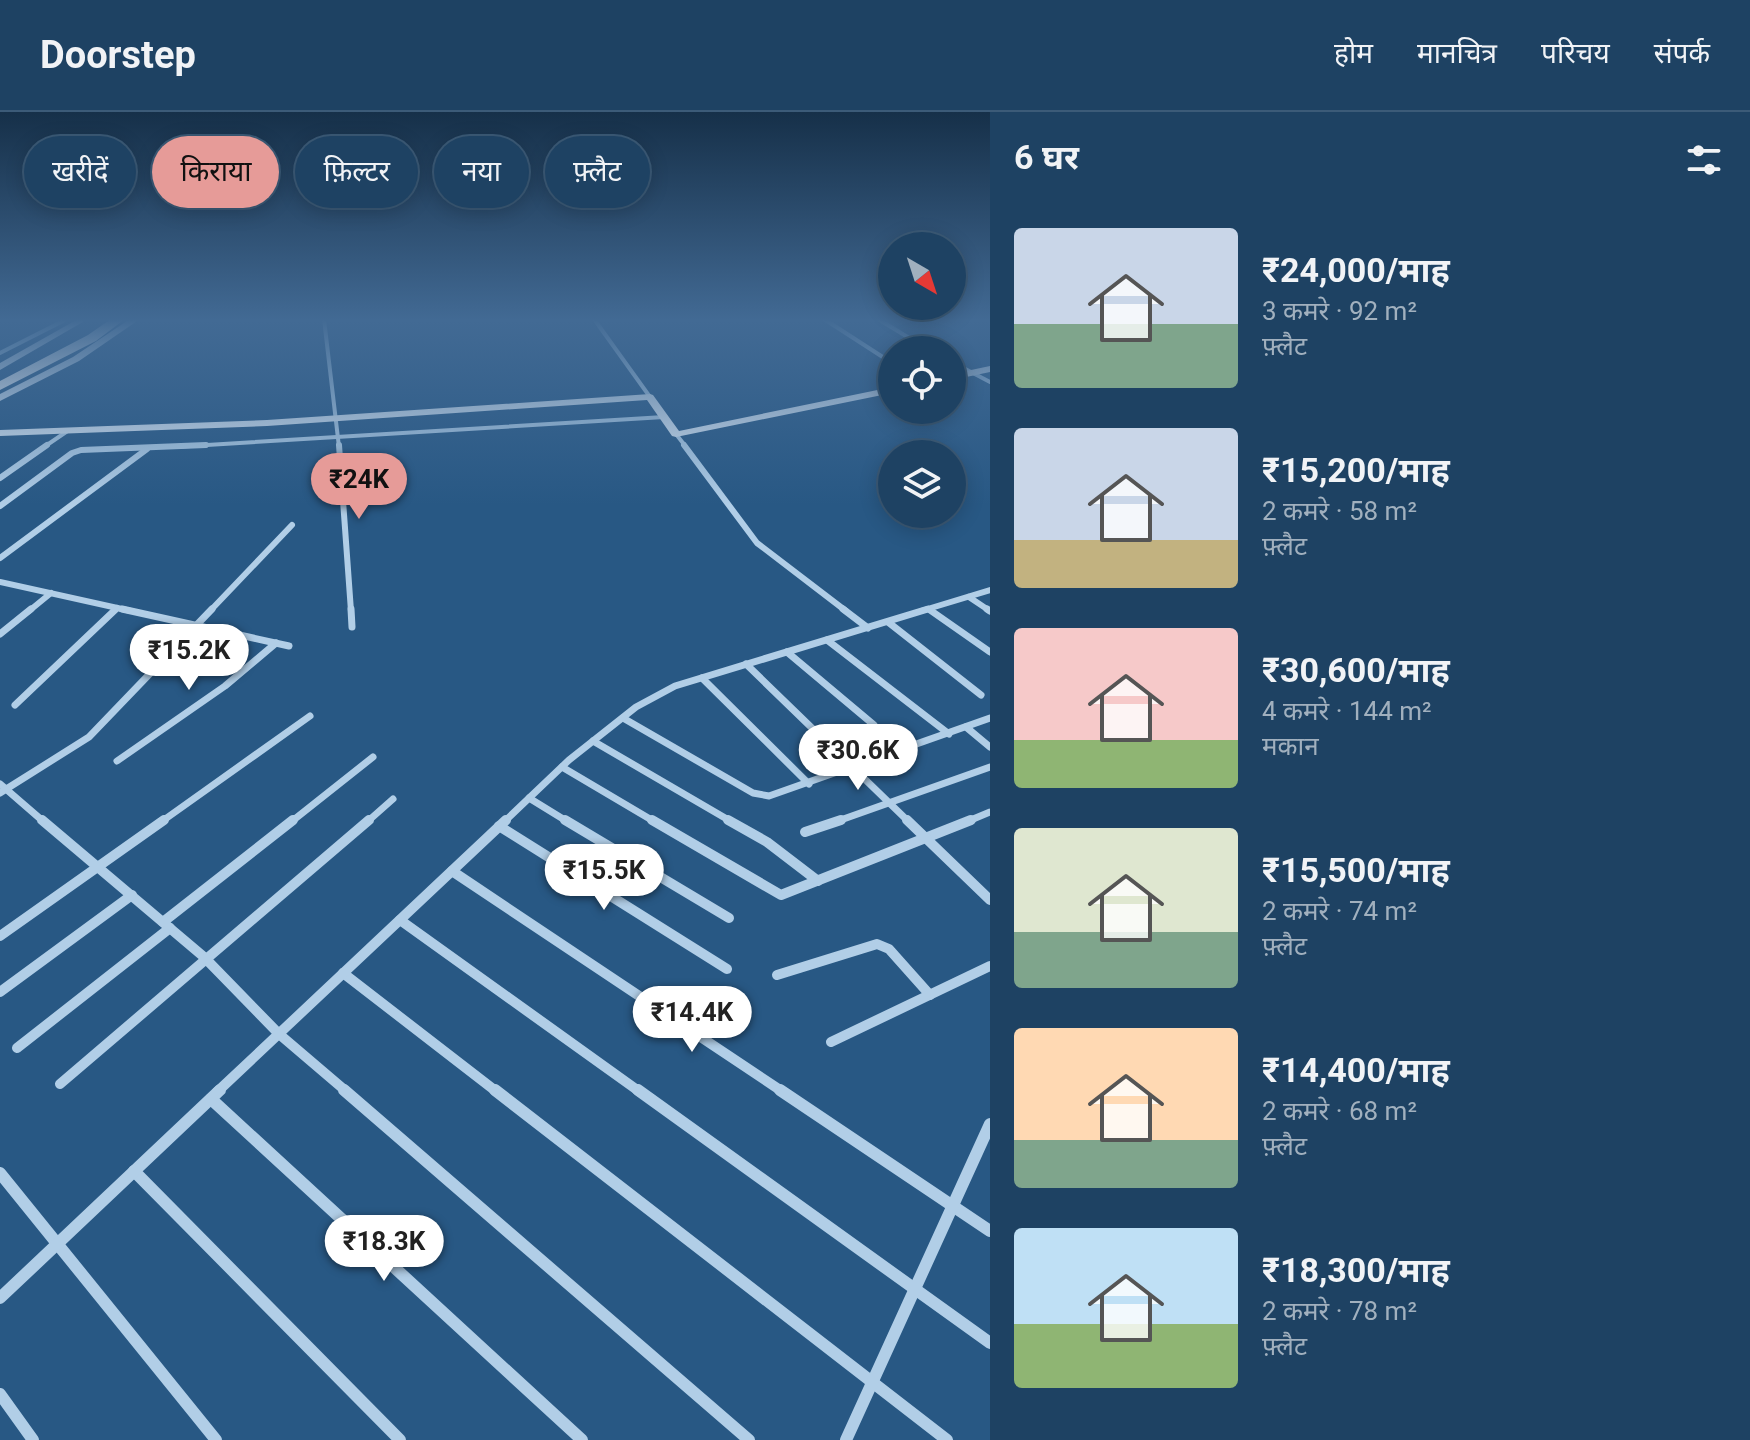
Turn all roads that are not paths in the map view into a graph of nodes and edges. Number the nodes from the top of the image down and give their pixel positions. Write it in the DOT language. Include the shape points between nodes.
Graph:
graph roads {
  1 [pos="33,381"];
  2 [pos="332,381"];
  3 [pos="638,381"];
  4 [pos="878,393"];
  5 [pos="650,397"];
  6 [pos="0,398"];
  7 [pos="664,417"];
  8 [pos="337,418"];
  9 [pos="69,430"];
  10 [pos="676,434"];
  11 [pos="3,435"];
  12 [pos="338,437"];
  13 [pos="147,449"];
  14 [pos="0,478"];
  15 [pos="0,506"];
  16 [pos="292,525"];
  17 [pos="0,558"];
  18 [pos="0,582"];
  19 [pos="990,590"];
  20 [pos="51,593"];
  21 [pos="969,597"];
  22 [pos="117,608"];
  23 [pos="930,610"];
  24 [pos="990,611"];
  25 [pos="888,622"];
  26 [pos="194,625"];
  27 [pos="352,627"];
  28 [pos="868,628"];
  29 [pos="0,634"];
  30 [pos="827,640"];
  31 [pos="276,643"];
  32 [pos="289,646"];
  33 [pos="787,652"];
  34 [pos="990,652"];
  35 [pos="746,664"];
  36 [pos="702,678"];
  37 [pos="981,695"];
  38 [pos="15,705"];
  39 [pos="310,716"];
  40 [pos="623,718"];
  41 [pos="990,718"];
  42 [pos="874,725"];
  43 [pos="966,727"];
  44 [pos="949,734"];
  45 [pos="593,741"];
  46 [pos="990,747"];
  47 [pos="373,757"];
  48 [pos="117,761"];
  49 [pos="562,767"];
  50 [pos="856,767"];
  51 [pos="990,767"];
  52 [pos="809,784"];
  53 [pos="2,789"];
  54 [pos="529,798"];
  55 [pos="393,799"];
  56 [pos="891,802"];
  57 [pos="990,812"];
  58 [pos="499,826"];
  59 [pos="805,832"];
  60 [pos="927,837"];
  61 [pos="98,867"];
  62 [pos="452,871"];
  63 [pos="818,881"];
  64 [pos="132,895"];
  65 [pos="990,900"];
  66 [pos="729,918"];
  67 [pos="400,920"];
  68 [pos="166,925"];
  69 [pos="0,936"];
  70 [pos="204,957"];
  71 [pos="990,966"];
  72 [pos="727,969"];
  73 [pos="343,973"];
  74 [pos="777,975"];
  75 [pos="0,992"];
  76 [pos="930,995"];
  77 [pos="279,1034"];
  78 [pos="831,1042"];
  79 [pos="17,1048"];
  80 [pos="60,1084"];
  81 [pos="211,1099"];
  82 [pos="988,1132"];
  83 [pos="134,1171"];
  84 [pos="0,1173"];
  85 [pos="952,1207"];
  86 [pos="990,1231"];
  87 [pos="58,1243"];
  88 [pos="916,1288"];
  89 [pos="0,1298"];
  90 [pos="990,1343"];
  91 [pos="874,1382"];
  92 [pos="0,1394"];
  93 [pos="33,1440"];
  94 [pos="216,1440"];
  95 [pos="400,1440"];
  96 [pos="582,1440"];
  97 [pos="749,1440"];
  98 [pos="846,1440"];
  99 [pos="947,1440"];
  1 -- 6 [label="street"];
  2 -- 8 [label="street"];
  3 -- 5 [label="street"];
  4 -- 10 [label="street"];
  5 -- 7 [label="street"];
  5 -- 8 [label="street"];
  7 -- 10 [label="street"];
  7 -- 12 [label="street"];
  8 -- 9 [label="street"];
  8 -- 12 [label="street"];
  9 -- 11 [label="street"];
  9 -- 14 [label="street"];
  10 -- 28 [label="street" via="757,543"];
  12 -- 13 [label="street"];
  12 -- 27 [label="street"];
  13 -- 15 [label="street" via="76,451"];
  13 -- 17 [label="street"];
  16 -- 26 [label="street"];
  18 -- 20 [label="street"];
  19 -- 21 [label="street"];
  20 -- 22 [label="street"];
  20 -- 29 [label="street"];
  21 -- 23 [label="street"];
  21 -- 24 [label="street"];
  22 -- 26 [label="street"];
  22 -- 38 [label="street"];
  23 -- 25 [label="street"];
  23 -- 34 [label="street"];
  25 -- 28 [label="street"];
  25 -- 37 [label="street"];
  26 -- 31 [label="street"];
  26 -- 53 [label="street" via="89,737"];
  28 -- 30 [label="street"];
  30 -- 33 [label="street"];
  30 -- 44 [label="street"];
  31 -- 32 [label="street"];
  31 -- 48 [label="street" via="225,686"];
  33 -- 35 [label="street"];
  33 -- 42 [label="street"];
  35 -- 36 [label="street"];
  35 -- 50 [label="street"];
  36 -- 40 [label="street" via="675,686"];
  36 -- 52 [label="street"];
  39 -- 61 [label="street"];
  40 -- 45 [label="street"];
  40 -- 52 [label="street" via="761,796"];
  41 -- 43 [label="street"];
  43 -- 44 [label="street"];
  43 -- 46 [label="street"];
  44 -- 50 [label="street"];
  45 -- 49 [label="street"];
  45 -- 63 [label="street" via="767,842"];
  47 -- 68 [label="street"];
  49 -- 54 [label="street"];
  49 -- 63 [label="street" via="773,893 785,894"];
  50 -- 52 [label="street"];
  50 -- 56 [label="street"];
  51 -- 56 [label="street"];
  53 -- 61 [label="street"];
  54 -- 58 [label="street"];
  54 -- 66 [label="street"];
  55 -- 70 [label="street"];
  56 -- 59 [label="street"];
  56 -- 60 [label="street"];
  57 -- 60 [label="street"];
  58 -- 62 [label="street"];
  58 -- 72 [label="street"];
  60 -- 63 [label="street"];
  60 -- 65 [label="street"];
  61 -- 64 [label="street"];
  61 -- 69 [label="street"];
  62 -- 67 [label="street"];
  62 -- 85 [label="street"];
  64 -- 68 [label="street"];
  64 -- 75 [label="street"];
  67 -- 73 [label="street"];
  67 -- 88 [label="street"];
  68 -- 70 [label="street"];
  68 -- 79 [label="street"];
  70 -- 77 [label="street"];
  70 -- 80 [label="street"];
  71 -- 76 [label="street"];
  73 -- 77 [label="street"];
  73 -- 91 [label="street"];
  74 -- 76 [label="street" via="877,944 889,949"];
  76 -- 78 [label="street"];
  77 -- 81 [label="street"];
  77 -- 97 [label="street"];
  81 -- 83 [label="street"];
  81 -- 96 [label="street"];
  82 -- 85 [label="street"];
  83 -- 87 [label="street"];
  83 -- 95 [label="street"];
  84 -- 87 [label="street"];
  85 -- 86 [label="street"];
  85 -- 88 [label="street"];
  87 -- 89 [label="street"];
  87 -- 94 [label="street"];
  88 -- 90 [label="street"];
  88 -- 91 [label="street"];
  91 -- 98 [label="street"];
  91 -- 99 [label="street"];
  92 -- 93 [label="street"];
}
